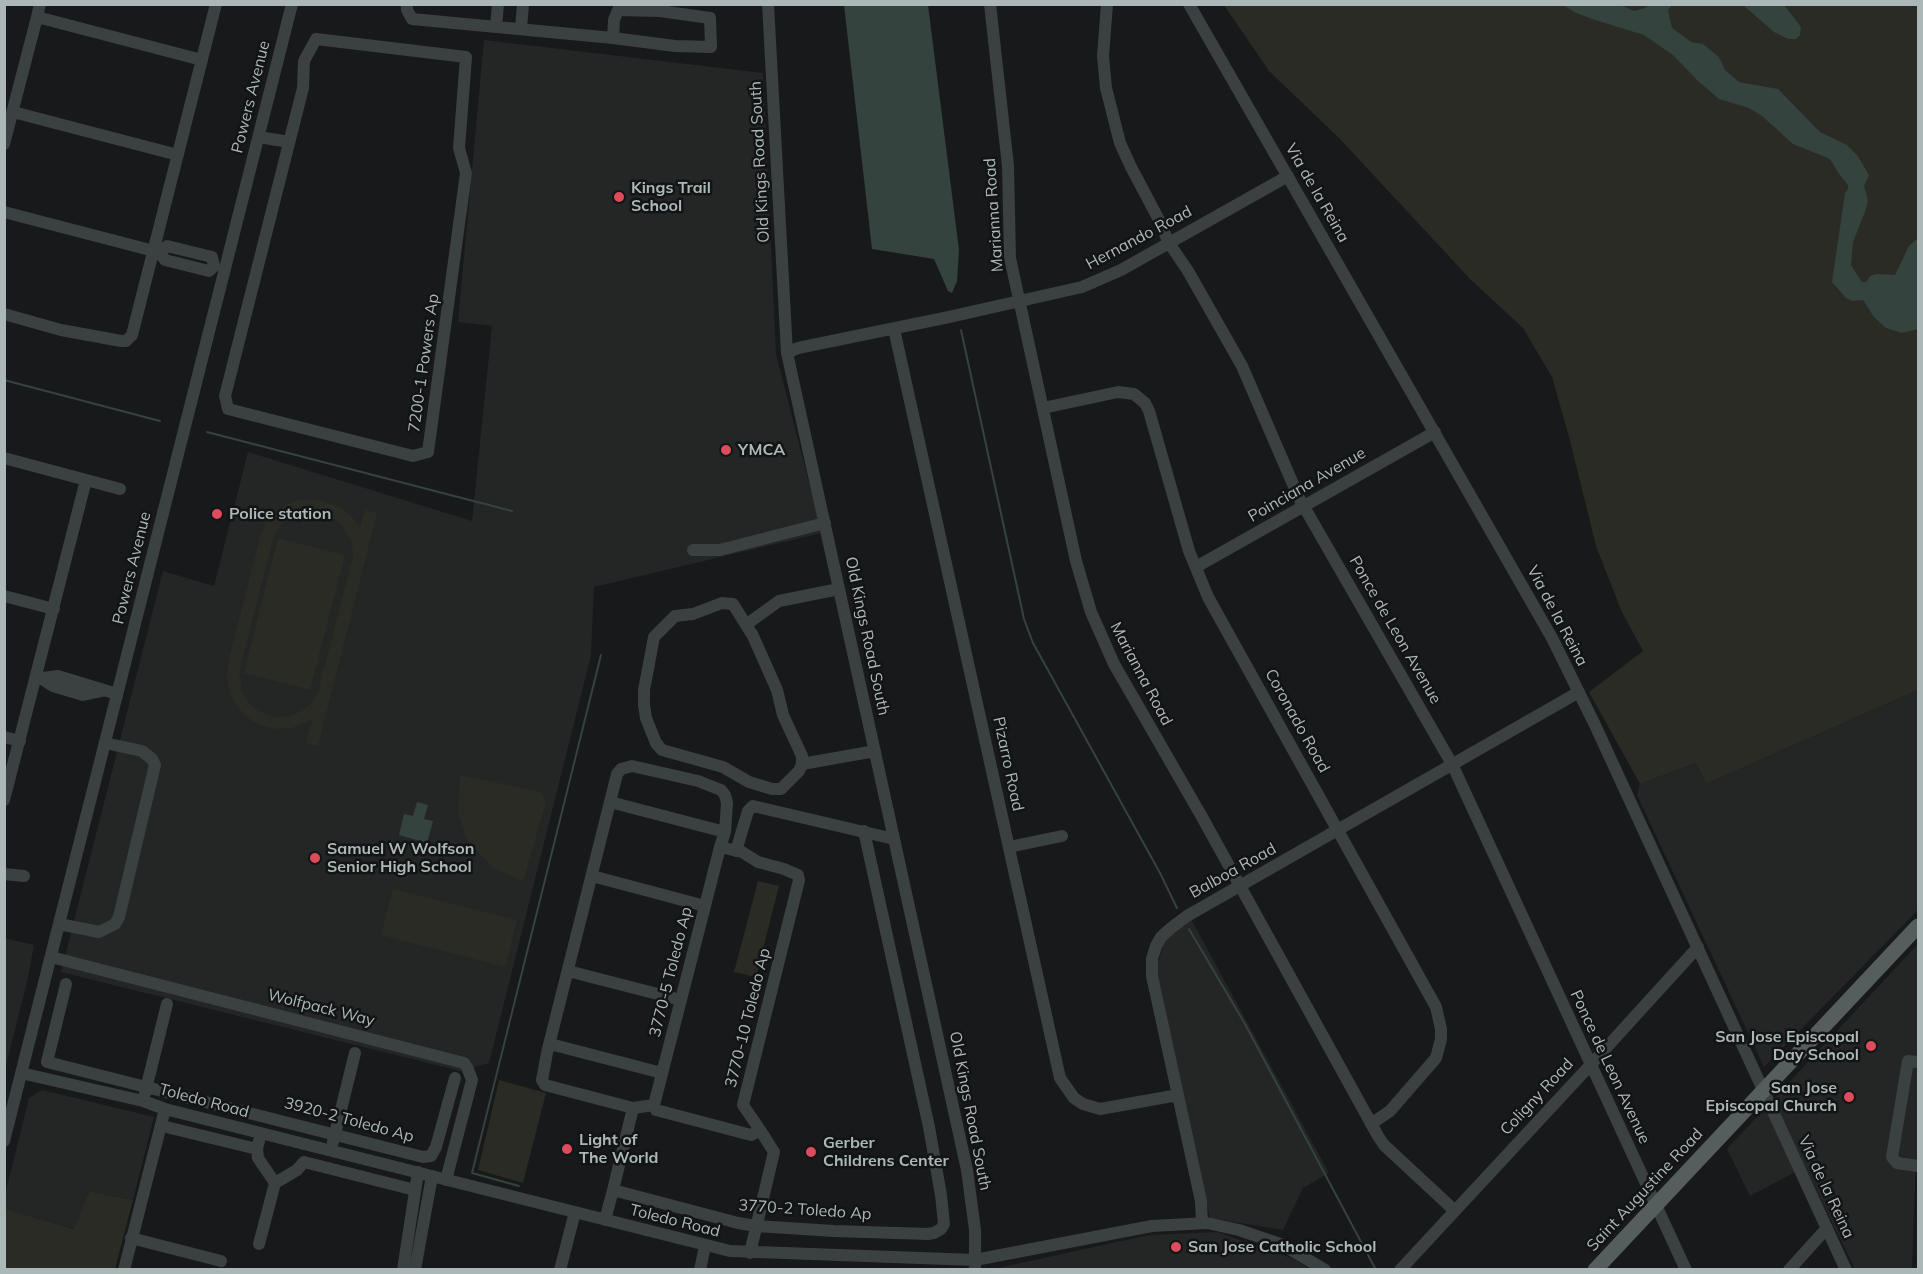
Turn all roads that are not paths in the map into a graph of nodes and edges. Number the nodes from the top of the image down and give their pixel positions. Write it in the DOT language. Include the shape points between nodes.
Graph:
graph roads {
  1 [pos="40,4"];
  2 [pos="216,4"];
  3 [pos="292,4"];
  4 [pos="407,4"];
  5 [pos="498,4"];
  6 [pos="523,4"];
  7 [pos="768,4"];
  8 [pos="990,4"];
  9 [pos="1107,4"];
  10 [pos="1190,4"];
  11 [pos="37,17"];
  12 [pos="496,27"];
  13 [pos="521,29"];
  14 [pos="613,38"];
  15 [pos="202,60"];
  16 [pos="13,112"];
  17 [pos="259,137"];
  18 [pos="290,142"];
  19 [pos="4,144"];
  20 [pos="178,155"];
  21 [pos="1288,176"];
  22 [pos="4,212"];
  23 [pos="1168,243"];
  24 [pos="157,252"];
  25 [pos="220,267"];
  26 [pos="1019,301"];
  27 [pos="4,314"];
  28 [pos="894,328"];
  29 [pos="787,353"];
  30 [pos="1043,408"];
  31 [pos="1435,432"];
  32 [pos="4,458"];
  33 [pos="86,480"];
  34 [pos="120,489"];
  35 [pos="1304,506"];
  36 [pos="825,523"];
  37 [pos="693,550"];
  38 [pos="1196,567"];
  39 [pos="839,589"];
  40 [pos="4,596"];
  41 [pos="54,609"];
  42 [pos="747,624"];
  43 [pos="39,677"];
  44 [pos="1578,692"];
  45 [pos="117,694"];
  46 [pos="4,737"];
  47 [pos="20,741"];
  48 [pos="105,743"];
  49 [pos="875,751"];
  50 [pos="802,764"];
  51 [pos="1452,764"];
  52 [pos="4,800"];
  53 [pos="610,802"];
  54 [pos="1339,830"];
  55 [pos="864,831"];
  56 [pos="725,832"];
  57 [pos="1062,836"];
  58 [pos="894,839"];
  59 [pos="1009,847"];
  60 [pos="720,848"];
  61 [pos="736,850"];
  62 [pos="4,874"];
  63 [pos="24,876"];
  64 [pos="592,876"];
  65 [pos="1239,886"];
  66 [pos="705,906"];
  67 [pos="59,924"];
  68 [pos="1918,926"];
  69 [pos="1698,947"];
  70 [pos="51,957"];
  71 [pos="568,971"];
  72 [pos="66,984"];
  73 [pos="681,1000"];
  74 [pos="166,1004"];
  75 [pos="550,1044"];
  76 [pos="355,1053"];
  77 [pos="1918,1062"];
  78 [pos="1591,1065"];
  79 [pos="21,1072"];
  80 [pos="662,1073"];
  81 [pos="455,1078"];
  82 [pos="146,1086"];
  83 [pos="1764,1090"];
  84 [pos="1178,1095"];
  85 [pos="143,1101"];
  86 [pos="654,1105"];
  87 [pos="633,1108"];
  88 [pos="165,1109"];
  89 [pos="1371,1124"];
  90 [pos="162,1126"];
  91 [pos="760,1130"];
  92 [pos="261,1133"];
  93 [pos="336,1134"];
  94 [pos="4,1141"];
  95 [pos="308,1144"];
  96 [pos="257,1149"];
  97 [pos="331,1150"];
  98 [pos="304,1162"];
  99 [pos="1918,1166"];
  100 [pos="418,1173"];
  101 [pos="432,1176"];
  102 [pos="446,1180"];
  103 [pos="275,1183"];
  104 [pos="415,1190"];
  105 [pos="613,1190"];
  106 [pos="1656,1205"];
  107 [pos="1454,1210"];
  108 [pos="575,1212"];
  109 [pos="605,1220"];
  110 [pos="1202,1223"];
  111 [pos="756,1226"];
  112 [pos="1827,1228"];
  113 [pos="132,1238"];
  114 [pos="259,1244"];
  115 [pos="705,1246"];
  116 [pos="750,1253"];
  117 [pos="221,1261"];
  118 [pos="824,1262"];
  119 [pos="975,1265"];
  120 [pos="124,1269"];
  121 [pos="402,1269"];
  122 [pos="415,1269"];
  123 [pos="560,1269"];
  124 [pos="700,1269"];
  125 [pos="1325,1269"];
  126 [pos="1400,1269"];
  127 [pos="1594,1269"];
  128 [pos="1686,1269"];
  129 [pos="1789,1269"];
  130 [pos="1846,1269"];
  1 -- 11 [label="street"];
  2 -- 15 [label="street"];
  3 -- 17 [label="street, Powers Avenue"];
  4 -- 12 [label="street" via="412,19"];
  5 -- 12 [label="street"];
  6 -- 13 [label="street"];
  7 -- 29 [label="street, Old Kings Road South"];
  8 -- 26 [label="street, Marianna Road" via="1008,166 1010,258"];
  9 -- 23 [label="street, Ponce de Leon Avenue" via="1103,56 1113,119 1120,143"];
  10 -- 21 [label="street, Via de la Reina"];
  11 -- 15 [label="street"];
  11 -- 16 [label="street"];
  12 -- 13 [label="street"];
  13 -- 14 [label="street"];
  14 -- 14 [label="street" via="711,47 710,18 618,10"];
  15 -- 20 [label="street"];
  16 -- 19 [label="street"];
  16 -- 20 [label="street"];
  17 -- 18 [label="street"];
  17 -- 25 [label="street, Powers Avenue"];
  18 -- 18 [label="street, 7200-1 Powers Ap" via="225,396 228,409 413,456 429,452 466,173 459,148 466,57 316,39 304,61 303,88"];
  20 -- 24 [label="street"];
  21 -- 23 [label="street, Hernando Road"];
  21 -- 31 [label="street, Via de la Reina"];
  22 -- 24 [label="street"];
  23 -- 26 [label="street, Hernando Road" via="1099,280"];
  23 -- 35 [label="street, Ponce de Leon Avenue" via="1233,347"];
  24 -- 25 [label="street" via="167,246 212,257"];
  24 -- 27 [label="street" via="132,335 126,341 61,330"];
  25 -- 45 [label="street, Powers Avenue"];
  26 -- 28 [label="street, Hernando Road"];
  26 -- 30 [label="street, Marianna Road"];
  28 -- 29 [label="street, Hernando Road"];
  28 -- 59 [label="street, Pizarro Road"];
  29 -- 36 [label="street, Old Kings Road South"];
  30 -- 38 [label="street, Coronado Road" via="1118,392 1134,394 1145,403"];
  30 -- 65 [label="street, Marianna Road" via="1076,561 1097,627"];
  31 -- 35 [label="street, Poinciana Avenue"];
  31 -- 44 [label="street, Via de la Reina" via="1552,638"];
  32 -- 33 [label="street"];
  33 -- 34 [label="street"];
  33 -- 41 [label="street"];
  35 -- 38 [label="street, Poinciana Avenue"];
  35 -- 51 [label="street, Ponce de Leon Avenue"];
  36 -- 37 [label="street" via="720,550"];
  36 -- 39 [label="street, Old Kings Road South"];
  38 -- 54 [label="street, Coronado Road" via="1208,597"];
  39 -- 42 [label="street" via="779,601"];
  39 -- 49 [label="street, Old Kings Road South"];
  40 -- 41 [label="street"];
  41 -- 43 [label="street"];
  42 -- 50 [label="street" via="777,690"];
  42 -- 50 [label="street" via="733,604 722,603 675,616 654,637 644,705 656,743 662,750 723,767 744,780 772,789 781,789"];
  43 -- 45 [label="street" via="57,676"];
  43 -- 47 [label="street"];
  44 -- 51 [label="street, Balboa Road"];
  44 -- 69 [label="street, Via de la Reina"];
  45 -- 48 [label="street, Powers Avenue"];
  46 -- 47 [label="street"];
  47 -- 52 [label="street"];
  48 -- 67 [label="street, Powers Avenue"];
  48 -- 67 [label="street" via="142,751 155,765 119,917 115,924 99,932"];
  49 -- 50 [label="street"];
  49 -- 58 [label="street, Old Kings Road South"];
  51 -- 54 [label="street, Balboa Road"];
  51 -- 78 [label="street, Ponce de Leon Avenue"];
  53 -- 56 [label="street"];
  53 -- 56 [label="street" via="617,774 632,766 712,786 725,795"];
  53 -- 64 [label="street"];
  54 -- 65 [label="street, Balboa Road"];
  54 -- 89 [label="street, Coronado Road" via="1436,1007 1441,1029 1439,1048 1430,1067 1390,1111"];
  55 -- 58 [label="street"];
  55 -- 61 [label="street" via="753,806 747,811"];
  55 -- 111 [label="street, 3770-2 Toledo Ap" via="930,1127 944,1224 928,1234"];
  56 -- 60 [label="street"];
  57 -- 59 [label="street"];
  58 -- 119 [label="street, Old Kings Road South" via="967,1170"];
  59 -- 84 [label="street, Pizarro Road" via="1063,1084 1074,1098 1100,1109"];
  60 -- 61 [label="street, 3770-10 Toledo Ap"];
  60 -- 66 [label="street, 3770-5 Toledo Ap"];
  61 -- 91 [label="street, 3770-10 Toledo Ap" via="798,875 799,880 743,1106"];
  62 -- 63 [label="street"];
  64 -- 66 [label="street"];
  64 -- 71 [label="street"];
  65 -- 84 [label="street, Balboa Road" via="1170,928 1156,946 1152,959 1152,976"];
  65 -- 89 [label="street, Marianna Road"];
  66 -- 73 [label="street, 3770-5 Toledo Ap"];
  67 -- 70 [label="street, Powers Avenue"];
  68 -- 83 [label="main road, Saint Augustine Road"];
  69 -- 78 [label="street, Coligny Road"];
  69 -- 83 [label="street, Via de la Reina"];
  70 -- 79 [label="street, Powers Avenue"];
  70 -- 102 [label="street, Wolfpack Way" via="464,1063 472,1080"];
  71 -- 73 [label="street"];
  71 -- 75 [label="street"];
  72 -- 82 [label="street, 3920-2 Toledo Ap" via="46,1062"];
  73 -- 80 [label="street, 3770-5 Toledo Ap"];
  74 -- 82 [label="street"];
  75 -- 80 [label="street"];
  75 -- 87 [label="street" via="542,1080 545,1085"];
  76 -- 93 [label="street"];
  77 -- 99 [label="street" via="1908,1060 1892,1157 1897,1163"];
  78 -- 106 [label="street, Ponce de Leon Avenue"];
  78 -- 107 [label="street, Coligny Road"];
  79 -- 85 [label="street, Toledo Road"];
  79 -- 94 [label="street, Powers Avenue"];
  80 -- 86 [label="street, 3770-5 Toledo Ap"];
  81 -- 93 [label="street, 3920-2 Toledo Ap" via="431,1156"];
  82 -- 85 [label="street"];
  82 -- 93 [label="street, 3920-2 Toledo Ap"];
  83 -- 106 [label="main road, Saint Augustine Road"];
  83 -- 112 [label="street, Via de la Reina"];
  84 -- 110 [label="street, Balboa Road" via="1201,1201"];
  85 -- 88 [label="street, Toledo Road"];
  86 -- 87 [label="street"];
  86 -- 91 [label="street" via="656,1110 751,1135"];
  87 -- 105 [label="street"];
  88 -- 90 [label="street"];
  88 -- 92 [label="street, Toledo Road"];
  89 -- 107 [label="street, Marianna Road" via="1384,1145"];
  90 -- 96 [label="street"];
  90 -- 113 [label="street"];
  91 -- 111 [label="street" via="774,1152"];
  92 -- 95 [label="street, Toledo Road"];
  92 -- 96 [label="street"];
  93 -- 97 [label="street"];
  95 -- 97 [label="street, Toledo Road"];
  95 -- 98 [label="street"];
  96 -- 103 [label="street" via="258,1158"];
  97 -- 100 [label="street, Toledo Road"];
  98 -- 103 [label="street"];
  98 -- 104 [label="street"];
  100 -- 101 [label="street, Toledo Road"];
  100 -- 104 [label="street"];
  101 -- 102 [label="street, Toledo Road"];
  101 -- 122 [label="street"];
  102 -- 108 [label="street, Toledo Road"];
  103 -- 114 [label="street"];
  104 -- 121 [label="street"];
  105 -- 109 [label="street"];
  105 -- 111 [label="street, 3770-2 Toledo Ap"];
  106 -- 127 [label="main road, Saint Augustine Road"];
  106 -- 128 [label="street, Ponce de Leon Avenue"];
  107 -- 126 [label="street, Coligny Road"];
  108 -- 109 [label="street, Toledo Road"];
  108 -- 123 [label="street"];
  109 -- 115 [label="street, Toledo Road"];
  110 -- 119 [label="street, Toledo Road" via="1152,1226"];
  110 -- 125 [label="street, Toledo Road" via="1263,1237"];
  111 -- 116 [label="street"];
  112 -- 129 [label="street"];
  112 -- 130 [label="street, Via de la Reina"];
  113 -- 117 [label="street"];
  113 -- 120 [label="street"];
  115 -- 116 [label="street, Toledo Road"];
  115 -- 124 [label="street"];
  116 -- 118 [label="street, Toledo Road"];
  118 -- 119 [label="street, Toledo Road"];
}
